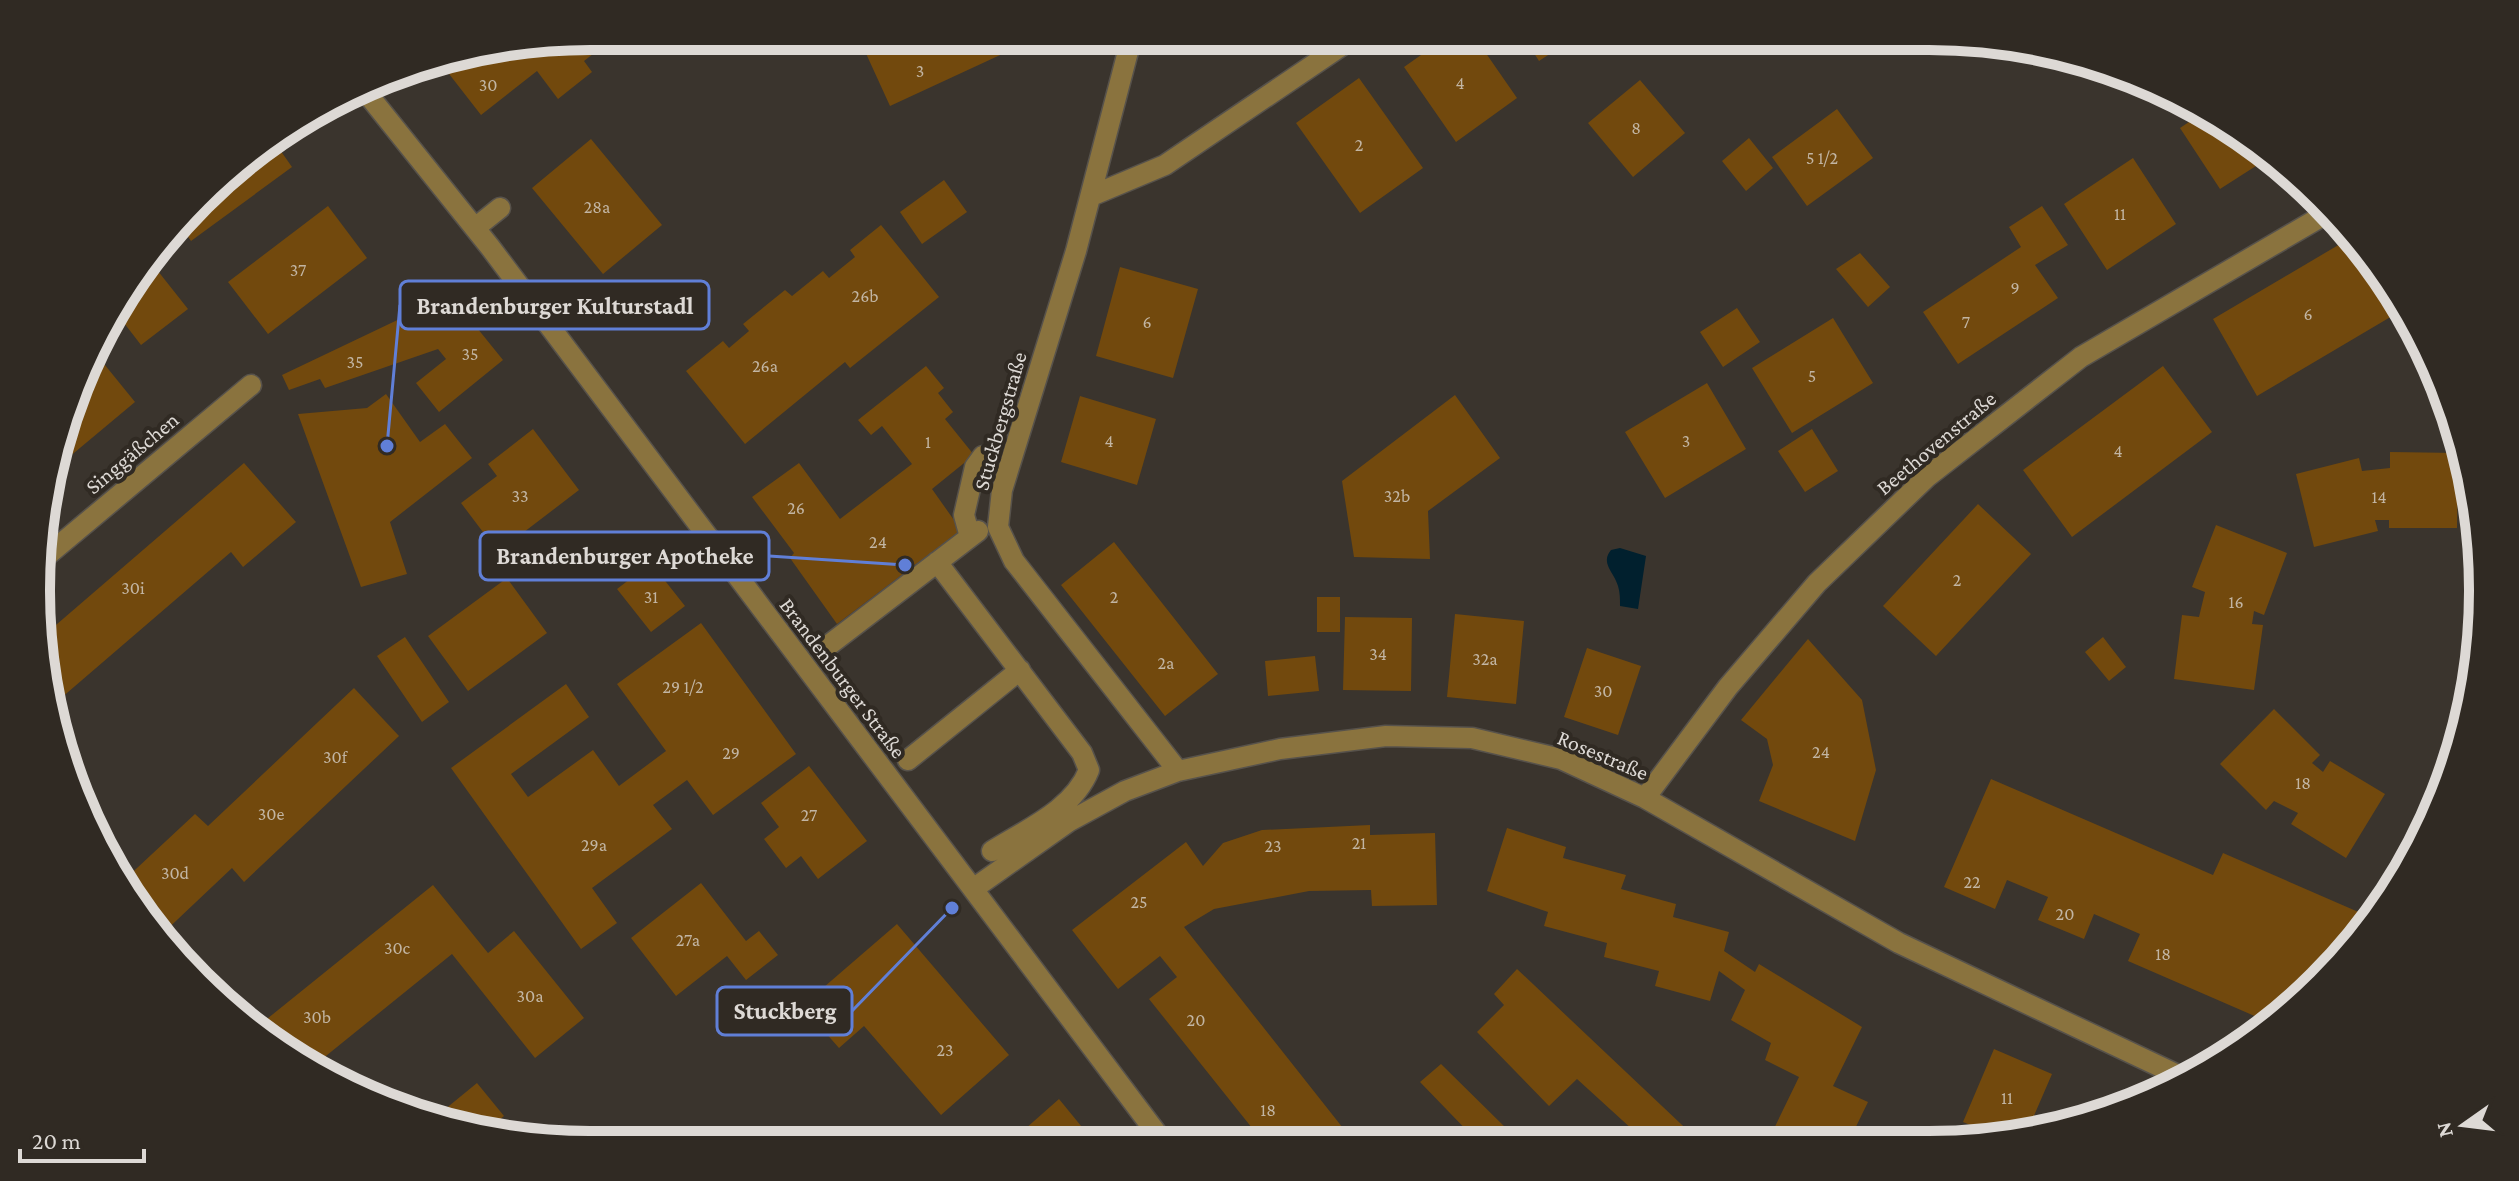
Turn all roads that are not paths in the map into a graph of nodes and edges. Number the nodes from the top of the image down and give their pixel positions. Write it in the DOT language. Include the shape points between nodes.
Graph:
graph roads {
  1 [pos="1128,50"];
  2 [pos="1335,50"];
  3 [pos="370,97"];
  4 [pos="1091,196"];
  5 [pos="500,208"];
  6 [pos="2320,218"];
  7 [pos="475,228"];
  8 [pos="251,385"];
  9 [pos="983,456"];
  10 [pos="51,552"];
  11 [pos="937,562"];
  12 [pos="825,648"];
  13 [pos="1020,670"];
  14 [pos="908,760"];
  15 [pos="1178,771"];
  16 [pos="1645,798"];
  17 [pos="992,851"];
  18 [pos="973,889"];
  19 [pos="2173,1073"];
  20 [pos="1155,1131"];
  1 -- 4 [label="street, Stuckbergstraße"];
  2 -- 4 [label="street" via="1165,165"];
  3 -- 7 [label="street, Brandenburger Straße"];
  4 -- 15 [label="street, Stuckbergstraße" via="1002,490 998,527 1014,561"];
  5 -- 7 [label="street"];
  6 -- 16 [label="street, Beethovenstraße" via="2081,357 1927,477 1808,593 1728,687"];
  7 -- 18 [label="street, Brandenburger Straße"];
  8 -- 10 [label="street, Singgäßchen"];
  9 -- 11 [label="street" via="975,467 964,515 974,534"];
  11 -- 12 [label="street"];
  11 -- 13 [label="street"];
  13 -- 14 [label="street"];
  13 -- 17 [label="street" via="1088,750 1088,790"];
  15 -- 16 [label="street, Rosestraße" via="1280,749 1386,736 1472,738 1561,759"];
  15 -- 18 [label="street, Rosestraße" via="1125,791 1068,822"];
  16 -- 19 [label="street, Rosestraße" via="1899,943"];
  18 -- 20 [label="street, Brandenburger Straße"];
}
